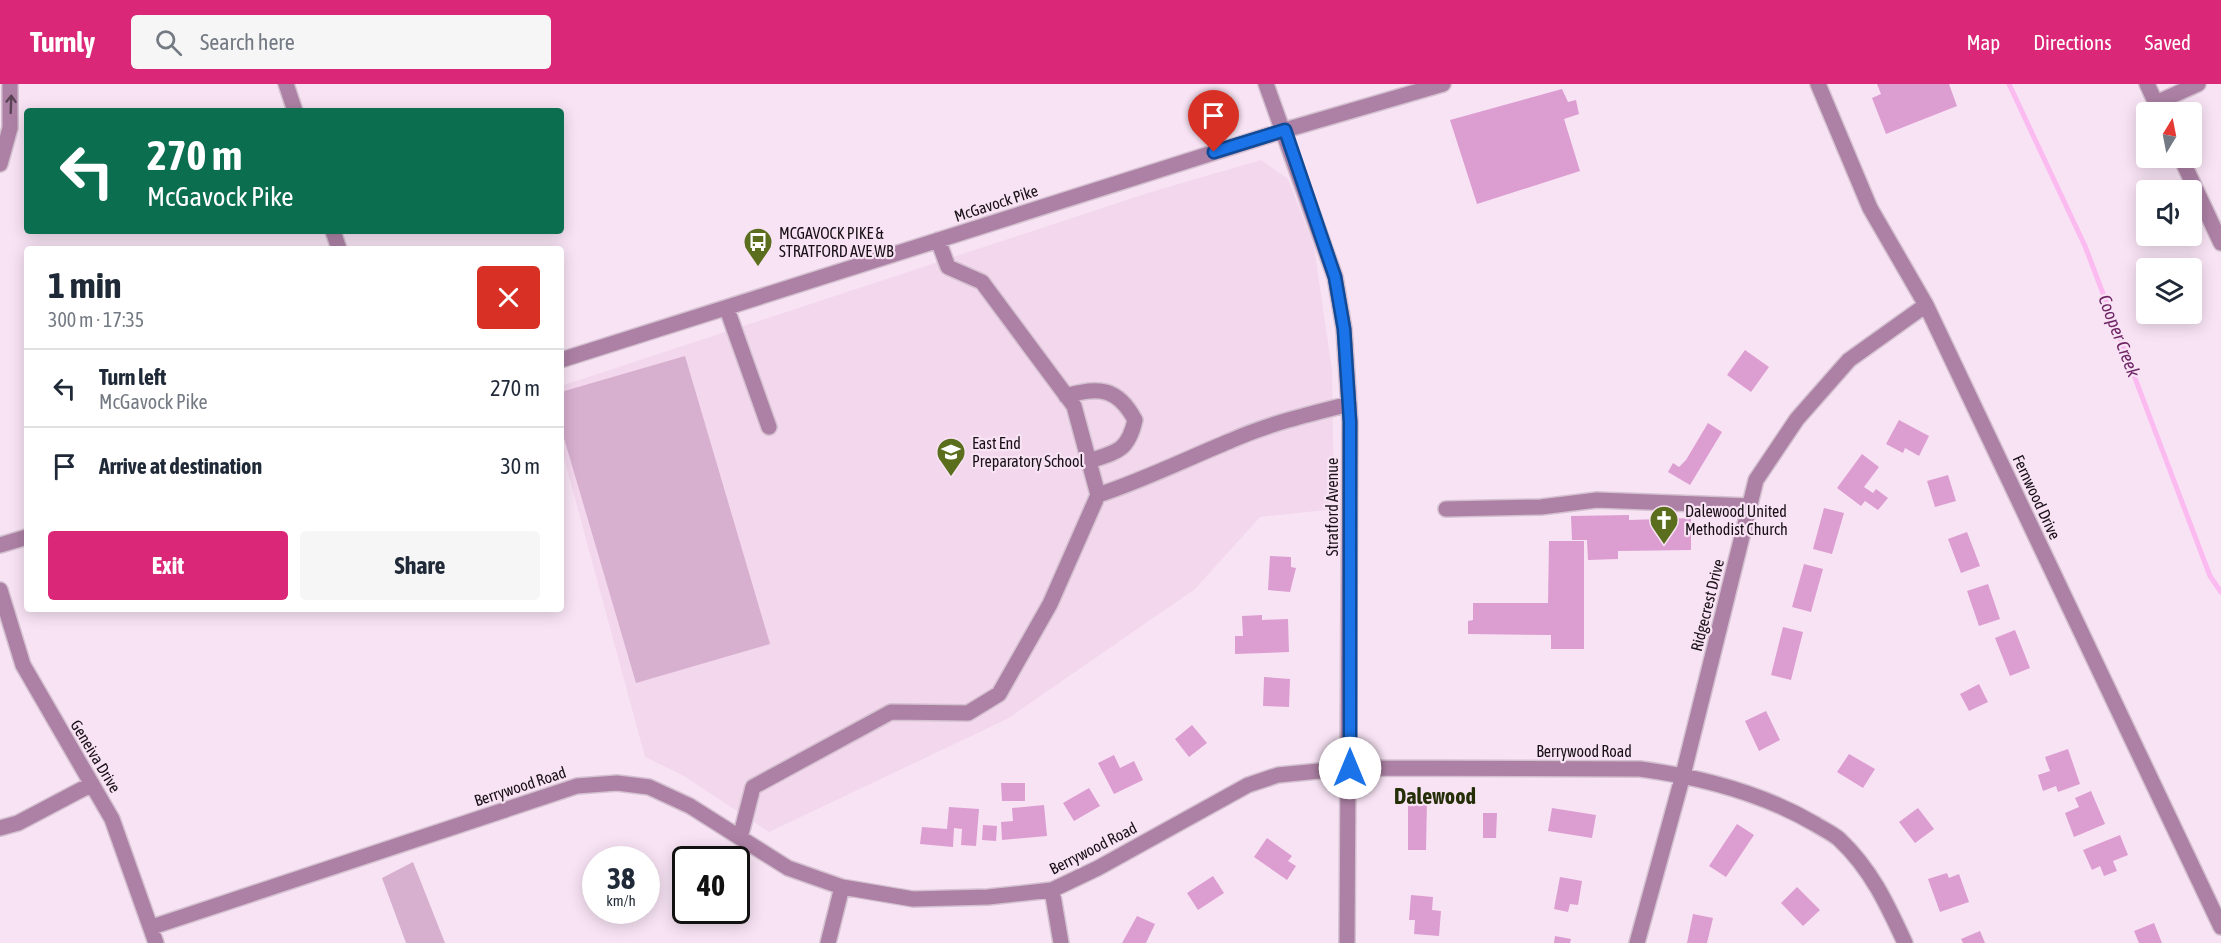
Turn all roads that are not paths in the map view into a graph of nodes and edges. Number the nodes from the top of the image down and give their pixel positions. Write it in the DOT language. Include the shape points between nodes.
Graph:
graph roads {
  1 [pos="10,84"];
  2 [pos="286,84"];
  3 [pos="1266,84"];
  4 [pos="1443,84"];
  5 [pos="1818,84"];
  6 [pos="2147,84"];
  7 [pos="2198,84"];
  8 [pos="2155,102"];
  9 [pos="2168,102"];
  10 [pos="294,108"];
  11 [pos="1285,130"];
  12 [pos="0,164"];
  13 [pos="2186,168"];
  14 [pos="938,240"];
  15 [pos="2221,243"];
  16 [pos="1926,305"];
  17 [pos="727,309"];
  18 [pos="564,359"];
  19 [pos="1066,396"];
  20 [pos="1349,404"];
  21 [pos="768,427"];
  22 [pos="1089,461"];
  23 [pos="1098,495"];
  24 [pos="1750,506"];
  25 [pos="1446,509"];
  26 [pos="24,538"];
  27 [pos="0,545"];
  28 [pos="0,590"];
  29 [pos="1350,768"];
  30 [pos="1683,775"];
  31 [pos="92,784"];
  32 [pos="0,828"];
  33 [pos="740,838"];
  34 [pos="842,887"];
  35 [pos="1053,890"];
  36 [pos="152,927"];
  37 [pos="2221,927"];
  38 [pos="156,943"];
  39 [pos="828,943"];
  40 [pos="1061,943"];
  41 [pos="1347,943"];
  42 [pos="1637,943"];
  43 [pos="1905,943"];
  12 -- 1 [label="street, one-way" via="10,128"];
  2 -- 10 [label="street"];
  3 -- 11 [label="street, Stratford Avenue"];
  4 -- 11 [label="street, McGavock Pike"];
  5 -- 16 [label="street, Fernwood Drive" via="1870,208"];
  6 -- 8 [label="street"];
  7 -- 9 [label="street"];
  11 -- 14 [label="street, McGavock Pike"];
  11 -- 20 [label="street, Stratford Avenue" via="1335,277 1344,329"];
  13 -- 15 [label="street"];
  14 -- 17 [label="street, McGavock Pike"];
  14 -- 19 [label="street" via="948,267 982,282"];
  16 -- 24 [label="street, Ridgecrest Drive" via="1849,360 1804,411 1756,480"];
  16 -- 37 [label="street, Fernwood Drive"];
  17 -- 18 [label="street, McGavock Pike"];
  17 -- 21 [label="street"];
  19 -- 22 [label="street" via="1074,406"];
  19 -- 22 [label="street" via="1091,388 1111,394 1126,403 1135,420 1131,438 1119,451"];
  20 -- 23 [label="street" via="1295,417 1232,440 1137,483"];
  20 -- 29 [label="street, Stratford Avenue"];
  22 -- 23 [label="street"];
  23 -- 33 [label="street" via="1050,604 999,694 968,713 891,712 753,787"];
  24 -- 25 [label="street" via="1597,500 1540,507"];
  24 -- 30 [label="street, Ridgecrest Drive"];
  26 -- 27 [label="street"];
  28 -- 31 [label="street, Geneiva Drive" via="23,665"];
  29 -- 30 [label="street, Berrywood Road" via="1640,769"];
  29 -- 35 [label="street, Berrywood Road" via="1278,775 1248,785"];
  29 -- 41 [label="street, Stratford Avenue"];
  30 -- 42 [label="street, Ridgecrest Drive"];
  30 -- 43 [label="street, Berrywood Road" via="1735,789 1800,815 1838,838 1879,886"];
  31 -- 32 [label="street" via="18,823"];
  31 -- 36 [label="street, Geneiva Drive" via="112,819"];
  33 -- 34 [label="street, Berrywood Road" via="788,868"];
  33 -- 36 [label="street, Berrywood Road" via="690,806 649,787 617,783 577,786"];
  34 -- 35 [label="street, Berrywood Road" via="913,899"];
  34 -- 39 [label="street"];
  35 -- 40 [label="street"];
  36 -- 38 [label="street, Geneiva Drive"];
}
